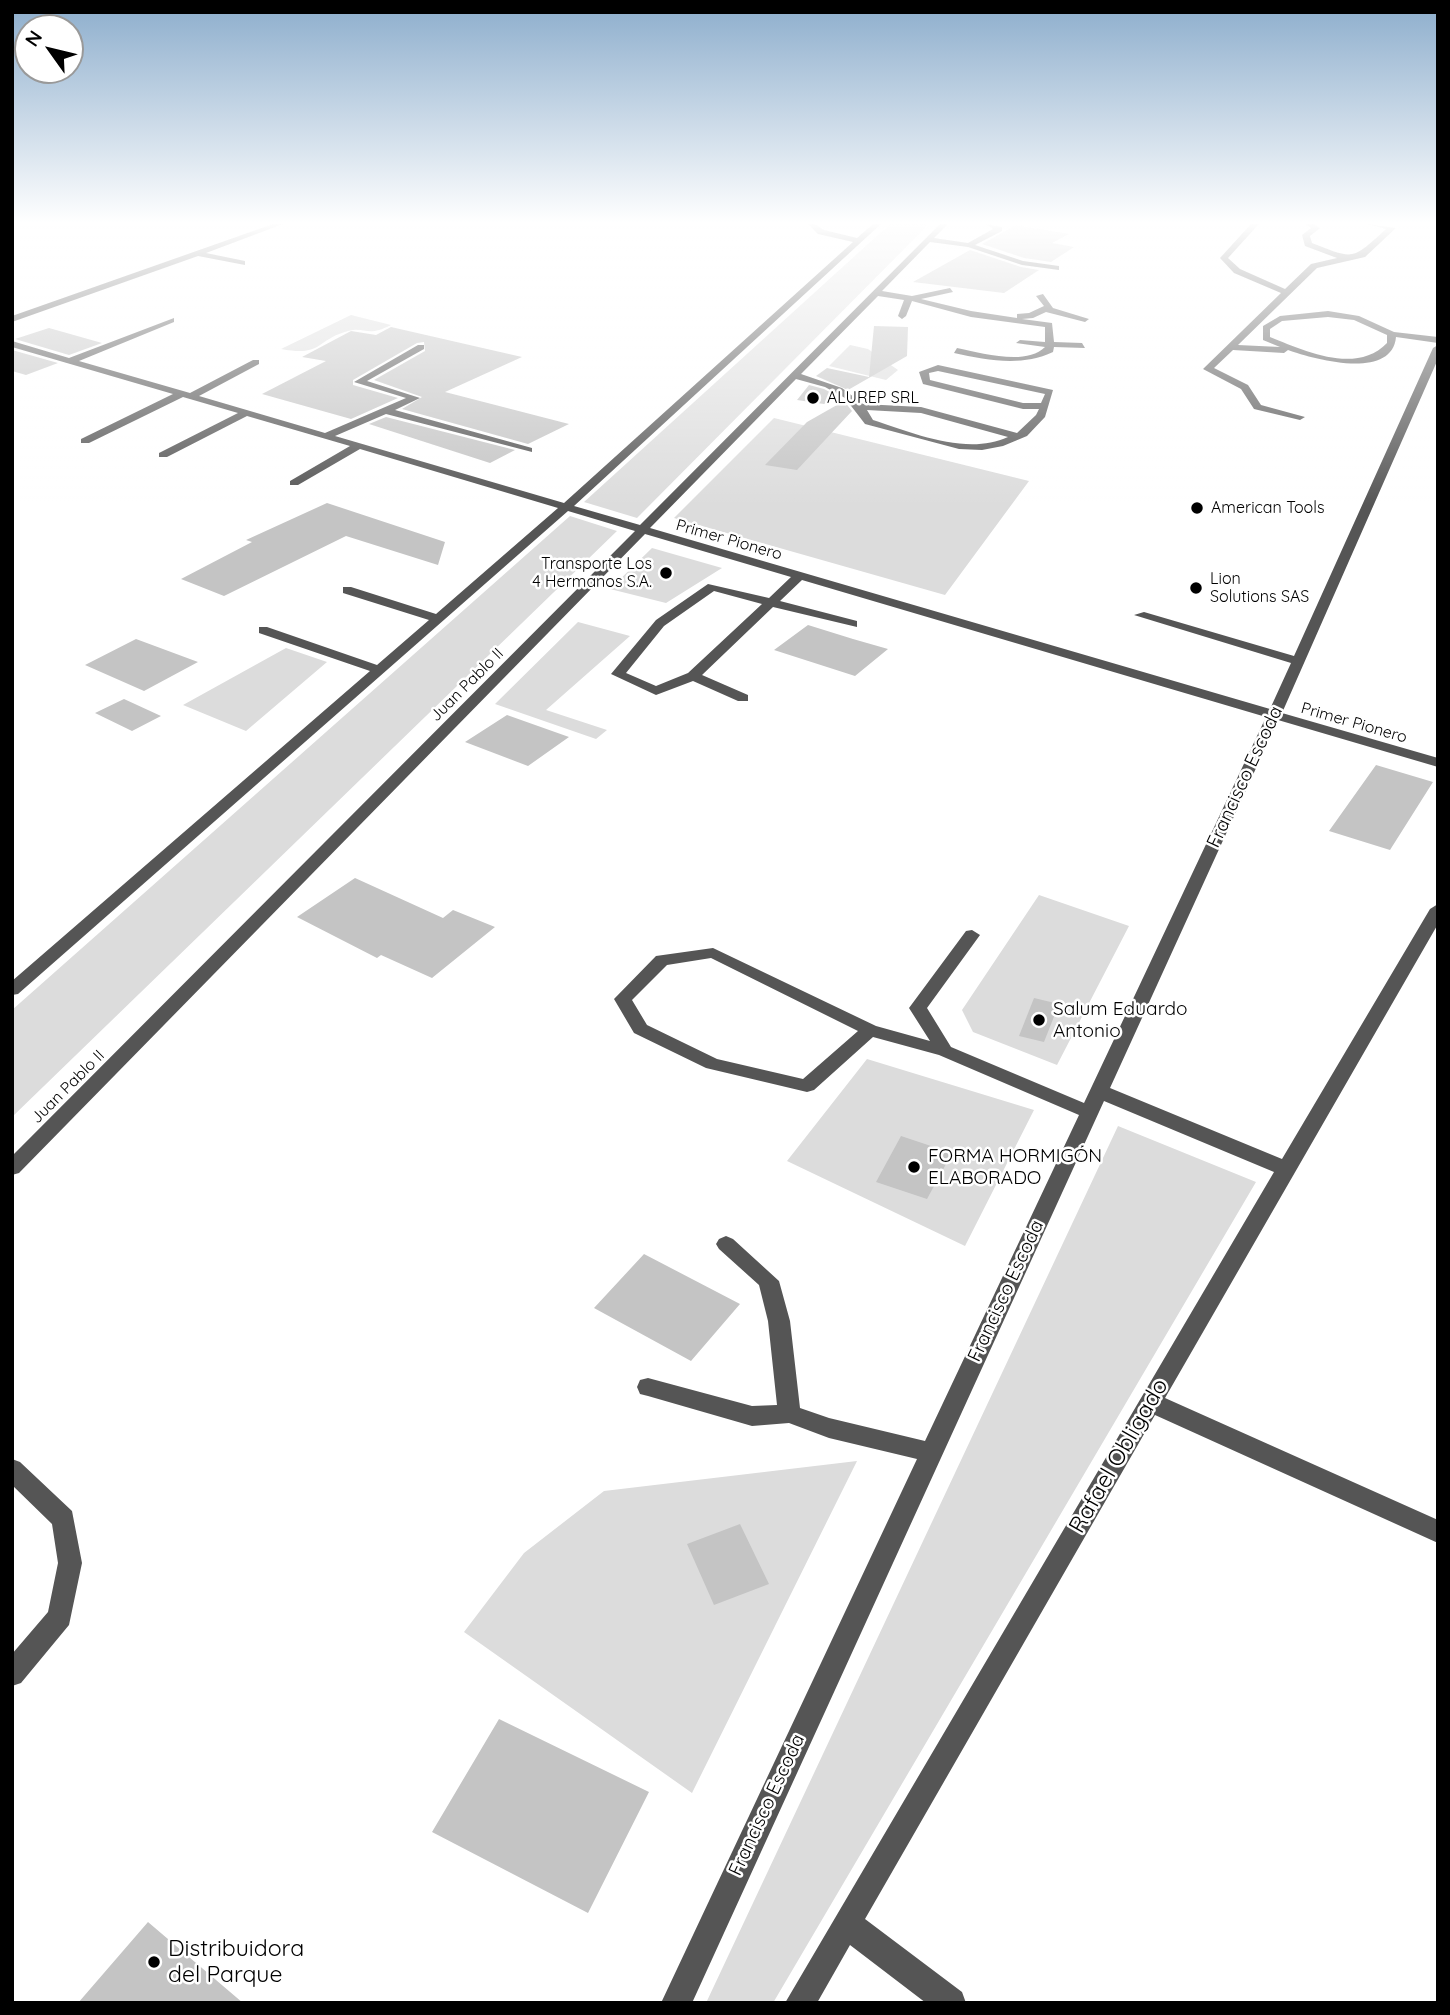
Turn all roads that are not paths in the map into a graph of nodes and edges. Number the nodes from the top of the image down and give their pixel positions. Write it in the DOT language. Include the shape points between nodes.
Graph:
graph roads {
  1 [pos="773,318"];
  2 [pos="853,318"];
  3 [pos="999,318"];
  4 [pos="1081,318"];
  5 [pos="1261,318"];
  6 [pos="1285,318"];
  7 [pos="1356,318"];
  8 [pos="1085,319"];
  9 [pos="171,320"];
  10 [pos="1392,334"];
  11 [pos="1438,340"];
  12 [pos="1050,342"];
  13 [pos="1020,343"];
  14 [pos="12,344"];
  15 [pos="1082,346"];
  16 [pos="421,347"];
  17 [pos="1231,347"];
  18 [pos="1438,348"];
  19 [pos="957,351"];
  20 [pos="1294,351"];
  21 [pos="70,361"];
  22 [pos="256,362"];
  23 [pos="796,376"];
  24 [pos="186,395"];
  25 [pos="1044,406"];
  26 [pos="863,407"];
  27 [pos="387,411"];
  28 [pos="246,413"];
  29 [pos="1300,417"];
  30 [pos="326,436"];
  31 [pos="1017,436"];
  32 [pos="85,441"];
  33 [pos="358,446"];
  34 [pos="528,450"];
  35 [pos="163,455"];
  36 [pos="294,483"];
  37 [pos="566,507"];
  38 [pos="644,531"];
  39 [pos="798,577"];
  40 [pos="346,590"];
  41 [pos="769,604"];
  42 [pos="1140,615"];
  43 [pos="438,619"];
  44 [pos="853,624"];
  45 [pos="264,630"];
  46 [pos="1298,662"];
  47 [pos="379,670"];
  48 [pos="693,677"];
  49 [pos="743,698"];
  50 [pos="1273,717"];
  51 [pos="1438,763"];
  52 [pos="1438,909"];
  53 [pos="972,935"];
  54 [pos="12,990"];
  55 [pos="870,1030"];
  56 [pos="945,1051"];
  57 [pos="1099,1091"];
  58 [pos="1090,1112"];
  59 [pos="12,1168"];
  60 [pos="1286,1169"];
  61 [pos="726,1244"];
  62 [pos="648,1387"];
  63 [pos="1150,1402"];
  64 [pos="789,1414"];
  65 [pos="931,1452"];
  66 [pos="12,1469"];
  67 [pos="1438,1532"];
  68 [pos="12,1674"];
  69 [pos="846,1923"];
  70 [pos="676,2003"];
  71 [pos="800,2003"];
  72 [pos="951,2003"];
  1 -- 37 [label="street"];
  2 -- 23 [label="street, Juan Pablo II"];
  3 -- 12 [label="street" via="1049,325"];
  4 -- 8 [label="street"];
  5 -- 17 [label="street"];
  6 -- 20 [label="street" via="1266,328 1266,338"];
  7 -- 10 [label="street"];
  9 -- 21 [label="street"];
  10 -- 11 [label="street"];
  10 -- 20 [label="street" via="1391,344 1376,358 1348,360"];
  12 -- 13 [label="street"];
  12 -- 15 [label="street"];
  12 -- 19 [label="street" via="1050,350 1035,359"];
  14 -- 21 [label="street, Primer Pionero"];
  16 -- 27 [label="street" via="359,382 415,398"];
  17 -- 20 [label="street"];
  17 -- 29 [label="street" via="1208,369 1241,382 1255,397 1257,407"];
  18 -- 46 [label="street, Francisco Escoda"];
  21 -- 24 [label="street, Primer Pionero"];
  22 -- 24 [label="street"];
  23 -- 26 [label="street" via="842,390"];
  23 -- 38 [label="street, Juan Pablo II"];
  24 -- 28 [label="street, Primer Pionero"];
  24 -- 32 [label="street"];
  25 -- 25 [label="street" via="1050,392 1040,388 938,368 924,372 926,382 1023,406"];
  25 -- 31 [label="street" via="1040,417"];
  26 -- 31 [label="street" via="907,408"];
  26 -- 31 [label="street" via="869,422 962,446 993,446"];
  27 -- 30 [label="street"];
  27 -- 34 [label="street"];
  28 -- 30 [label="street, Primer Pionero"];
  28 -- 35 [label="street"];
  30 -- 33 [label="street, Primer Pionero"];
  33 -- 36 [label="street"];
  33 -- 37 [label="street, Primer Pionero"];
  37 -- 38 [label="street, Primer Pionero"];
  37 -- 43 [label="street"];
  38 -- 39 [label="street, Primer Pionero"];
  38 -- 59 [label="street, Juan Pablo II"];
  39 -- 41 [label="street"];
  39 -- 50 [label="street, Primer Pionero"];
  40 -- 43 [label="street"];
  41 -- 44 [label="street"];
  41 -- 48 [label="street"];
  41 -- 48 [label="street" via="712,587 660,623 618,674 656,691"];
  42 -- 46 [label="street"];
  43 -- 47 [label="street"];
  45 -- 47 [label="street"];
  46 -- 50 [label="street, Francisco Escoda"];
  47 -- 54 [label="street"];
  48 -- 49 [label="street"];
  50 -- 51 [label="street, Primer Pionero"];
  50 -- 57 [label="street, Francisco Escoda"];
  52 -- 60 [label="street, Rafael Obligado"];
  53 -- 56 [label="street" via="918,1007"];
  55 -- 55 [label="street" via="807,1086 712,1064 640,1029 623,999 662,960 713,953"];
  55 -- 56 [label="street"];
  56 -- 58 [label="street"];
  57 -- 58 [label="street, Francisco Escoda"];
  57 -- 60 [label="street"];
  58 -- 65 [label="street, Francisco Escoda"];
  60 -- 63 [label="street, Rafael Obligado"];
  61 -- 64 [label="street" via="768,1282 779,1321"];
  62 -- 64 [label="street" via="752,1416"];
  63 -- 67 [label="street"];
  63 -- 69 [label="street, Rafael Obligado"];
  64 -- 65 [label="street"];
  65 -- 70 [label="street, Francisco Escoda"];
  66 -- 68 [label="street" via="63,1519 70,1563 60,1617"];
  69 -- 71 [label="street, Rafael Obligado"];
  69 -- 72 [label="street"];
}
